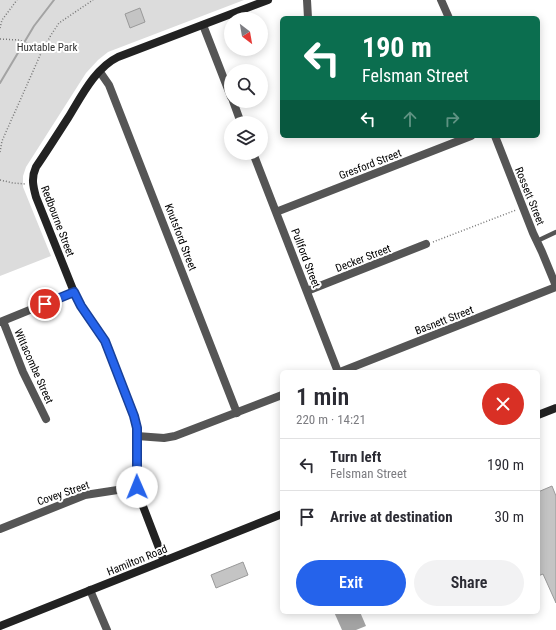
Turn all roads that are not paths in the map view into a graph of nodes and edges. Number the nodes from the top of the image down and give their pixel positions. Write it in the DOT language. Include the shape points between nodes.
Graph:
graph roads {
  1 [pos="268,0"];
  2 [pos="307,0"];
  3 [pos="442,0"];
  4 [pos="308,16"];
  5 [pos="448,16"];
  6 [pos="203,25"];
  7 [pos="100,72"];
  8 [pos="224,79"];
  9 [pos="466,138"];
  10 [pos="496,138"];
  11 [pos="256,160"];
  12 [pos="276,212"];
  13 [pos="556,232"];
  14 [pos="537,241"];
  15 [pos="426,244"];
  16 [pos="556,287"];
  17 [pos="307,291"];
  18 [pos="74,292"];
  19 [pos="1,321"];
  20 [pos="338,370"];
  21 [pos="344,370"];
  22 [pos="280,396"];
  23 [pos="556,408"];
  24 [pos="237,413"];
  25 [pos="540,413"];
  26 [pos="46,419"];
  27 [pos="137,436"];
  28 [pos="137,487"];
  29 [pos="280,515"];
  30 [pos="0,529"];
  31 [pos="164,561"];
  32 [pos="90,590"];
  33 [pos="0,626"];
  34 [pos="107,630"];
  1 -- 6 [label="street, Redbourne Street"];
  2 -- 4 [label="street"];
  3 -- 5 [label="street"];
  6 -- 7 [label="street, Redbourne Street" via="118,57"];
  6 -- 8 [label="street"];
  7 -- 18 [label="street, Redbourne Street" via="86,90 32,178 36,197"];
  7 -- 24 [label="street, Knutsford Street" via="109,85"];
  9 -- 12 [label="street, Gresford Street"];
  10 -- 14 [label="street, Rossett Street"];
  11 -- 12 [label="street, Pullford Street"];
  12 -- 17 [label="street, Pullford Street"];
  13 -- 14 [label="lane"];
  14 -- 16 [label="street, Rossett Street"];
  15 -- 17 [label="street, Decker Street"];
  16 -- 21 [label="street, Basnett Street"];
  17 -- 20 [label="street, Pullford Street"];
  18 -- 19 [label="street"];
  18 -- 27 [label="street, Redbourne Street" via="105,341 134,416"];
  19 -- 26 [label="street, Wittacombe Street"];
  22 -- 24 [label="street"];
  23 -- 25 [label="street"];
  24 -- 27 [label="street" via="175,436"];
  27 -- 28 [label="street, Redbourne Street"];
  28 -- 30 [label="street, Covey Street" via="85,495"];
  28 -- 31 [label="street, Redbourne Street"];
  29 -- 31 [label="street, Hamilton Road"];
  31 -- 32 [label="street, Hamilton Road"];
  32 -- 33 [label="street, Hamilton Road"];
  32 -- 34 [label="street"];
}
